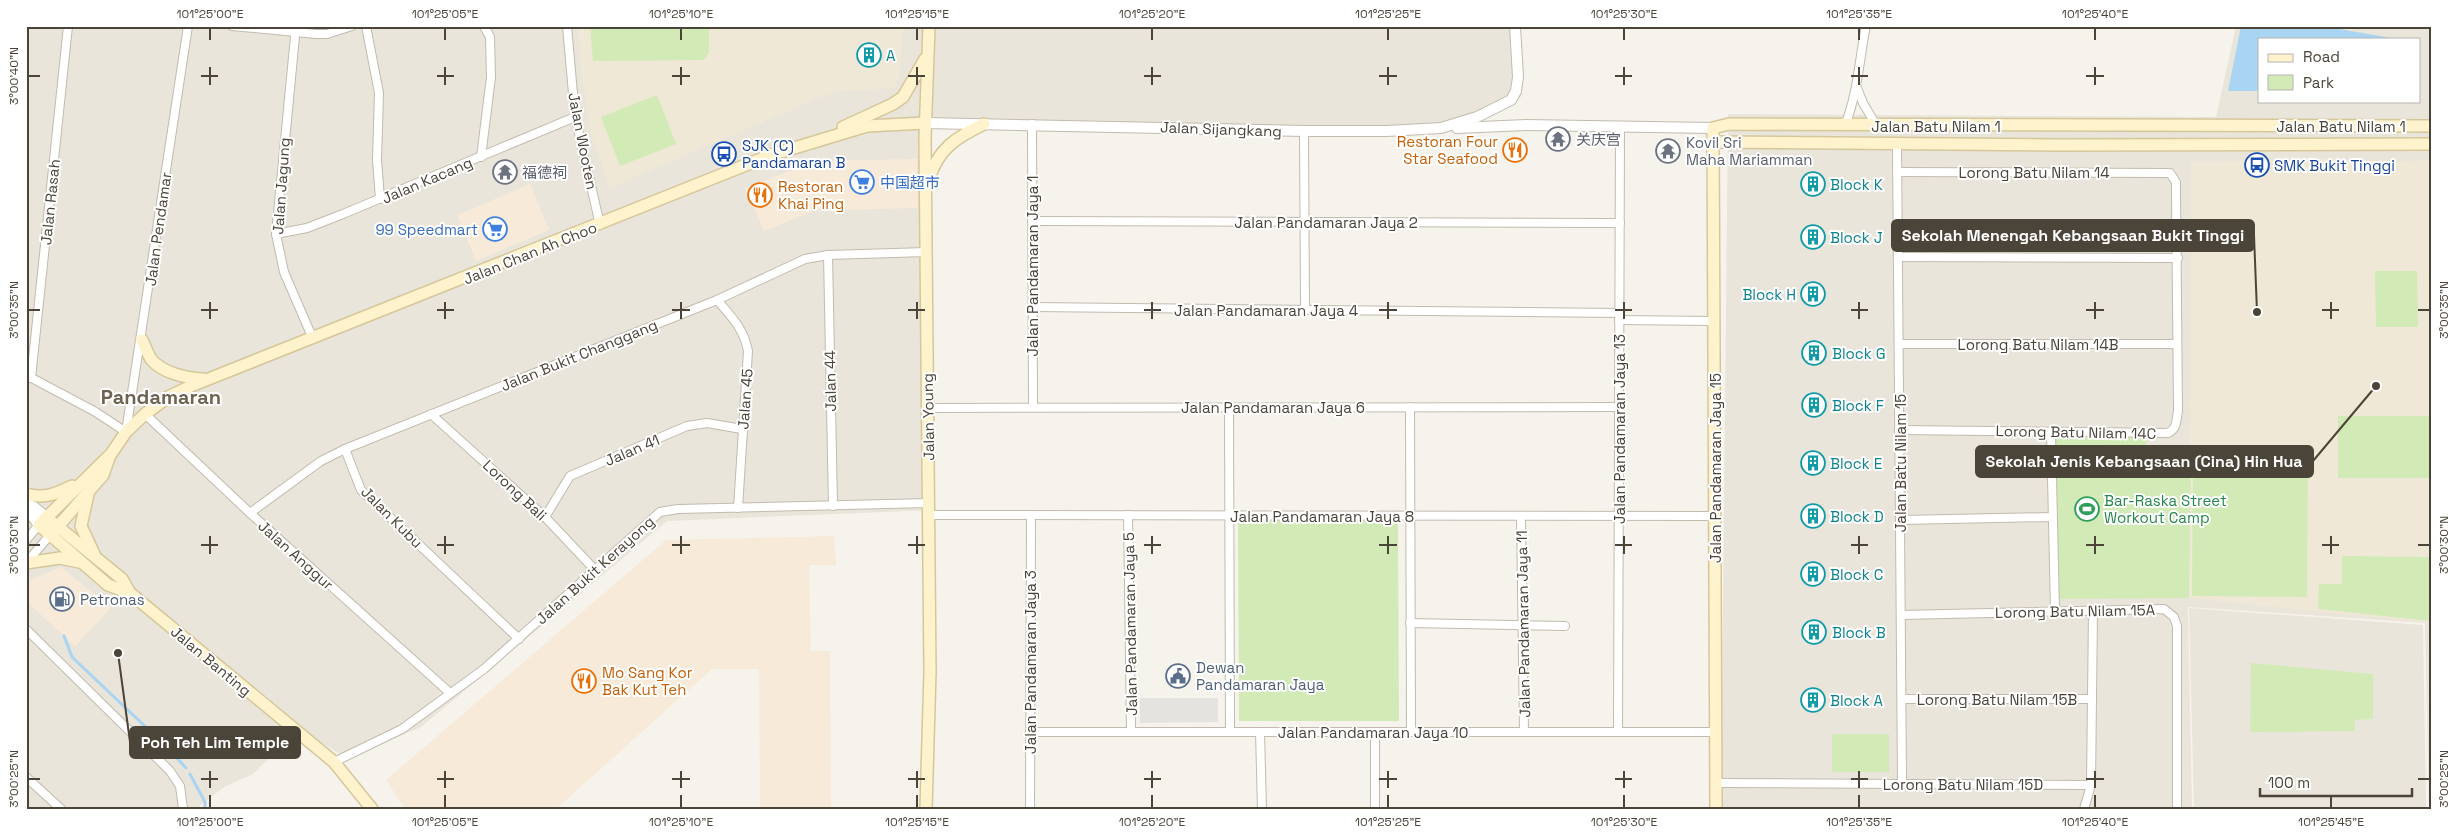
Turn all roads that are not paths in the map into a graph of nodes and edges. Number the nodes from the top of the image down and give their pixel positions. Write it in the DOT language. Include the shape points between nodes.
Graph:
graph roads {
  1 [pos="68,26"];
  2 [pos="188,26"];
  3 [pos="232,26"];
  4 [pos="352,26"];
  5 [pos="366,26"];
  6 [pos="484,26"];
  7 [pos="567,26"];
  8 [pos="929,26"];
  9 [pos="1515,26"];
  10 [pos="1866,26"];
  11 [pos="295,30"];
  12 [pos="927,56"];
  13 [pos="1857,88"];
  14 [pos="575,117"];
  15 [pos="925,123"];
  16 [pos="984,124"];
  17 [pos="1032,124"];
  18 [pos="1845,125"];
  19 [pos="1876,125"];
  20 [pos="1620,126"];
  21 [pos="2059,126"];
  22 [pos="2432,126"];
  23 [pos="1441,128"];
  24 [pos="1713,128"];
  25 [pos="1304,131"];
  26 [pos="813,142"];
  27 [pos="1713,142"];
  28 [pos="1897,143"];
  29 [pos="2432,144"];
  30 [pos="2059,145"];
  31 [pos="481,157"];
  32 [pos="1897,172"];
  33 [pos="2170,173"];
  34 [pos="926,193"];
  35 [pos="380,199"];
  36 [pos="1032,220"];
  37 [pos="1304,222"];
  38 [pos="1620,223"];
  39 [pos="600,225"];
  40 [pos="276,234"];
  41 [pos="926,252"];
  42 [pos="828,255"];
  43 [pos="1898,257"];
  44 [pos="2178,258"];
  45 [pos="717,300"];
  46 [pos="1033,307"];
  47 [pos="1305,310"];
  48 [pos="1619,317"];
  49 [pos="1714,321"];
  50 [pos="313,339"];
  51 [pos="142,340"];
  52 [pos="1899,344"];
  53 [pos="2177,344"];
  54 [pos="29,376"];
  55 [pos="209,380"];
  56 [pos="1033,407"];
  57 [pos="1229,407"];
  58 [pos="1410,407"];
  59 [pos="1619,407"];
  60 [pos="928,408"];
  61 [pos="145,414"];
  62 [pos="431,414"];
  63 [pos="742,429"];
  64 [pos="1899,430"];
  65 [pos="126,432"];
  66 [pos="2051,432"];
  67 [pos="345,449"];
  68 [pos="111,454"];
  69 [pos="80,482"];
  70 [pos="89,492"];
  71 [pos="26,494"];
  72 [pos="26,504"];
  73 [pos="833,506"];
  74 [pos="26,508"];
  75 [pos="738,508"];
  76 [pos="929,509"];
  77 [pos="250,513"];
  78 [pos="1030,515"];
  79 [pos="1128,515"];
  80 [pos="1229,515"];
  81 [pos="1410,516"];
  82 [pos="1521,516"];
  83 [pos="1619,516"];
  84 [pos="1715,516"];
  85 [pos="545,517"];
  86 [pos="2052,517"];
  87 [pos="1900,520"];
  88 [pos="43,521"];
  89 [pos="54,531"];
  90 [pos="26,540"];
  91 [pos="94,556"];
  92 [pos="26,563"];
  93 [pos="83,564"];
  94 [pos="595,570"];
  95 [pos="130,593"];
  96 [pos="2093,610"];
  97 [pos="2055,611"];
  98 [pos="1901,616"];
  99 [pos="1410,623"];
  100 [pos="1523,625"];
  101 [pos="1566,626"];
  102 [pos="26,628"];
  103 [pos="519,639"];
  104 [pos="450,693"];
  105 [pos="1902,699"];
  106 [pos="2092,699"];
  107 [pos="1030,732"];
  108 [pos="1131,732"];
  109 [pos="1230,732"];
  110 [pos="1260,732"];
  111 [pos="1375,732"];
  112 [pos="1411,732"];
  113 [pos="1524,732"];
  114 [pos="1618,732"];
  115 [pos="1716,732"];
  116 [pos="334,762"];
  117 [pos="26,777"];
  118 [pos="1716,783"];
  119 [pos="1902,783"];
  120 [pos="2091,785"];
  121 [pos="61,809"];
  122 [pos="183,809"];
  123 [pos="372,809"];
  124 [pos="926,809"];
  125 [pos="1030,809"];
  126 [pos="1262,809"];
  127 [pos="1375,809"];
  128 [pos="1716,809"];
  129 [pos="2084,809"];
  130 [pos="2177,809"];
  1 -- 54 [label="street, Jalan Rasah"];
  2 -- 51 [label="street, Jalan Pendamar"];
  3 -- 11 [label="street"];
  4 -- 11 [label="street" via="327,34"];
  5 -- 35 [label="street" via="380,93 377,160"];
  6 -- 31 [label="street" via="490,37 491,77"];
  7 -- 14 [label="street, Jalan Wooten"];
  8 -- 12 [label="main road, Jalan Young"];
  9 -- 23 [label="street, Jalan Sijangkang" via="1518,77 1516,91 1510,100 1484,114"];
  10 -- 13 [label="street"];
  11 -- 40 [label="street, Jalan Jagung"];
  12 -- 15 [label="main road, Jalan Young"];
  12 -- 26 [label="main road" via="903,97"];
  13 -- 18 [label="street"];
  13 -- 19 [label="street"];
  14 -- 31 [label="street, Jalan Kacang"];
  14 -- 39 [label="street, Jalan Wooten"];
  15 -- 16 [label="street, Jalan Sijangkang"];
  15 -- 26 [label="main road, Jalan Chan Ah Choo" via="867,126"];
  15 -- 34 [label="main road, Jalan Young"];
  16 -- 17 [label="street, Jalan Sijangkang"];
  16 -- 34 [label="main road" via="947,145 931,171"];
  17 -- 25 [label="street, Jalan Sijangkang"];
  17 -- 36 [label="street, Jalan Pandamaran Jaya 1"];
  18 -- 19 [label="main road, Jalan Batu Nilam 1"];
  18 -- 24 [label="main road, Jalan Batu Nilam 1" via="1729,124"];
  19 -- 21 [label="main road, Jalan Batu Nilam 1"];
  20 -- 23 [label="street, Jalan Batu Nilam 1"];
  20 -- 24 [label="street, Jalan Batu Nilam 1"];
  20 -- 38 [label="street, Jalan Pandamaran Jaya 13"];
  21 -- 22 [label="main road, Jalan Batu Nilam 1"];
  21 -- 30 [label="main road"];
  23 -- 25 [label="street, Jalan Sijangkang" via="1387,132"];
  24 -- 27 [label="main road, Jalan Pandamaran Jaya 15"];
  25 -- 37 [label="street"];
  26 -- 39 [label="main road, Jalan Chan Ah Choo" via="771,155"];
  27 -- 28 [label="main road, Jalan Batu Nilam 1"];
  27 -- 49 [label="main road, Jalan Pandamaran Jaya 15"];
  28 -- 30 [label="main road, Jalan Batu Nilam 1"];
  28 -- 32 [label="street, Jalan Batu Nilam 15"];
  29 -- 30 [label="main road, Jalan Batu Nilam 1"];
  31 -- 35 [label="street, Jalan Kacang"];
  32 -- 33 [label="street, Lorong Batu Nilam 14"];
  32 -- 43 [label="street, Jalan Batu Nilam 15"];
  33 -- 44 [label="street, Lorong Batu Nilam 14C" via="2176,182"];
  34 -- 41 [label="main road, Jalan Young"];
  35 -- 40 [label="street, Jalan Kacang" via="307,228"];
  36 -- 37 [label="street, Jalan Pandamaran Jaya 2"];
  36 -- 46 [label="street, Jalan Pandamaran Jaya 1"];
  37 -- 38 [label="street, Jalan Pandamaran Jaya 2"];
  37 -- 47 [label="street"];
  38 -- 48 [label="street, Jalan Pandamaran Jaya 13"];
  39 -- 50 [label="main road, Jalan Chan Ah Choo"];
  40 -- 50 [label="street, Jalan Jagung" via="284,272"];
  41 -- 42 [label="street, Jalan Bukit Changgang"];
  41 -- 60 [label="main road, Jalan Young"];
  42 -- 45 [label="street, Jalan Bukit Changgang" via="805,259"];
  42 -- 73 [label="street, Jalan 44"];
  43 -- 44 [label="street"];
  43 -- 52 [label="street, Jalan Batu Nilam 15"];
  44 -- 53 [label="street, Lorong Batu Nilam 14C"];
  45 -- 62 [label="street, Jalan Bukit Changgang"];
  45 -- 63 [label="street, Jalan 45" via="746,337 748,351"];
  46 -- 47 [label="street, Jalan Pandamaran Jaya 4"];
  46 -- 56 [label="street, Jalan Pandamaran Jaya 1"];
  47 -- 48 [label="street, Jalan Pandamaran Jaya 4"];
  48 -- 49 [label="street, Jalan Pandamaran Jaya 4"];
  48 -- 59 [label="street, Jalan Pandamaran Jaya 13"];
  49 -- 84 [label="main road, Jalan Pandamaran Jaya 15"];
  50 -- 55 [label="main road, Jalan Chan Ah Choo"];
  51 -- 55 [label="main road" via="151,360 167,370"];
  51 -- 65 [label="street, Jalan Pendamar"];
  52 -- 53 [label="street, Lorong Batu Nilam 14B"];
  52 -- 64 [label="street, Jalan Batu Nilam 15"];
  53 -- 66 [label="street, Lorong Batu Nilam 14C" via="2178,411 2173,431"];
  54 -- 65 [label="street"];
  55 -- 61 [label="main road, Jalan Chan Ah Choo" via="168,397"];
  56 -- 57 [label="street, Jalan Pandamaran Jaya 6"];
  56 -- 60 [label="street, Jalan Pandamaran Jaya 6"];
  57 -- 58 [label="street, Jalan Pandamaran Jaya 6"];
  57 -- 80 [label="street"];
  58 -- 59 [label="street, Jalan Pandamaran Jaya 6"];
  58 -- 81 [label="street"];
  59 -- 83 [label="street, Jalan Pandamaran Jaya 13"];
  60 -- 76 [label="main road, Jalan Young"];
  61 -- 65 [label="main road, Jalan Chan Ah Choo"];
  61 -- 77 [label="street, Jalan Anggur"];
  62 -- 67 [label="street, Jalan Bukit Changgang"];
  62 -- 85 [label="street, Lorong Bali"];
  63 -- 75 [label="street, Jalan 45"];
  63 -- 85 [label="street, Jalan 41" via="707,423 687,426 570,476"];
  64 -- 66 [label="street, Lorong Batu Nilam 14C"];
  64 -- 87 [label="street, Jalan Batu Nilam 15"];
  65 -- 68 [label="main road, Jalan Chan Ah Choo"];
  66 -- 86 [label="street"];
  67 -- 77 [label="street, Jalan Bukit Changgang" via="322,461"];
  67 -- 103 [label="street, Jalan Kubu" via="361,490"];
  68 -- 69 [label="main road"];
  68 -- 70 [label="main road" via="103,475"];
  69 -- 71 [label="main road" via="54,495"];
  69 -- 88 [label="main road"];
  70 -- 89 [label="main road"];
  70 -- 91 [label="main road" via="81,526"];
  72 -- 88 [label="street" via="34,507"];
  73 -- 75 [label="street, Jalan Bukit Kerayong"];
  73 -- 76 [label="street, Jalan Bukit Kerayong"];
  74 -- 88 [label="street"];
  75 -- 94 [label="street, Jalan Bukit Kerayong" via="660,512"];
  76 -- 78 [label="street, Jalan Pandamaran Jaya 8"];
  76 -- 124 [label="main road, Jalan Young" via="930,672"];
  77 -- 104 [label="street, Jalan Anggur"];
  78 -- 79 [label="street, Jalan Pandamaran Jaya 8"];
  78 -- 107 [label="street, Jalan Pandamaran Jaya 3"];
  79 -- 80 [label="street, Jalan Pandamaran Jaya 8"];
  79 -- 108 [label="street, Jalan Pandamaran Jaya 5"];
  80 -- 81 [label="street, Jalan Pandamaran Jaya 8"];
  80 -- 109 [label="street"];
  81 -- 82 [label="street, Jalan Pandamaran Jaya 8"];
  81 -- 99 [label="street"];
  82 -- 83 [label="street, Jalan Pandamaran Jaya 8"];
  82 -- 100 [label="street, Jalan Pandamaran Jaya 11"];
  83 -- 84 [label="street, Jalan Pandamaran Jaya 8"];
  83 -- 114 [label="street, Jalan Pandamaran Jaya 13"];
  84 -- 115 [label="main road, Jalan Pandamaran Jaya 15"];
  85 -- 94 [label="street, Lorong Bali"];
  86 -- 87 [label="street"];
  86 -- 97 [label="street"];
  87 -- 98 [label="street, Jalan Batu Nilam 15"];
  88 -- 89 [label="main road, Jalan Banting"];
  88 -- 90 [label="street"];
  89 -- 91 [label="main road, Jalan Banting"];
  89 -- 92 [label="street"];
  89 -- 93 [label="main road"];
  91 -- 95 [label="main road, Jalan Banting" via="122,579"];
  92 -- 93 [label="main road" via="60,558"];
  93 -- 95 [label="main road" via="115,590"];
  94 -- 103 [label="street, Jalan Bukit Kerayong"];
  95 -- 116 [label="main road, Jalan Banting"];
  96 -- 97 [label="street, Lorong Batu Nilam 15A"];
  96 -- 106 [label="street"];
  96 -- 130 [label="street, Lorong Batu Nilam 15A" via="2164,609 2174,617 2177,626"];
  97 -- 98 [label="street, Lorong Batu Nilam 15A"];
  98 -- 105 [label="street, Jalan Batu Nilam 15"];
  99 -- 100 [label="street"];
  99 -- 112 [label="street"];
  100 -- 101 [label="street"];
  100 -- 113 [label="street, Jalan Pandamaran Jaya 11"];
  102 -- 122 [label="street" via="170,771 180,786"];
  103 -- 104 [label="street, Jalan Bukit Kerayong"];
  104 -- 116 [label="street, Jalan Bukit Kerayong" via="402,728"];
  105 -- 106 [label="street, Lorong Batu Nilam 15B"];
  105 -- 119 [label="street, Jalan Batu Nilam 15"];
  106 -- 120 [label="street"];
  107 -- 108 [label="street, Jalan Pandamaran Jaya 10"];
  107 -- 125 [label="street, Jalan Pandamaran Jaya 3"];
  108 -- 109 [label="street, Jalan Pandamaran Jaya 10"];
  109 -- 110 [label="street, Jalan Pandamaran Jaya 10"];
  110 -- 111 [label="street, Jalan Pandamaran Jaya 10"];
  110 -- 126 [label="street"];
  111 -- 112 [label="street, Jalan Pandamaran Jaya 10"];
  111 -- 127 [label="street"];
  112 -- 113 [label="street, Jalan Pandamaran Jaya 10"];
  113 -- 114 [label="street, Jalan Pandamaran Jaya 10"];
  114 -- 115 [label="street, Jalan Pandamaran Jaya 10"];
  115 -- 118 [label="main road, Jalan Pandamaran Jaya 15"];
  116 -- 123 [label="main road, Jalan Banting"];
  117 -- 121 [label="street"];
  118 -- 119 [label="street, Lorong Batu Nilam 15D"];
  118 -- 128 [label="main road, Jalan Pandamaran Jaya 15"];
  119 -- 120 [label="street, Lorong Batu Nilam 15D"];
  120 -- 129 [label="street"];
}
